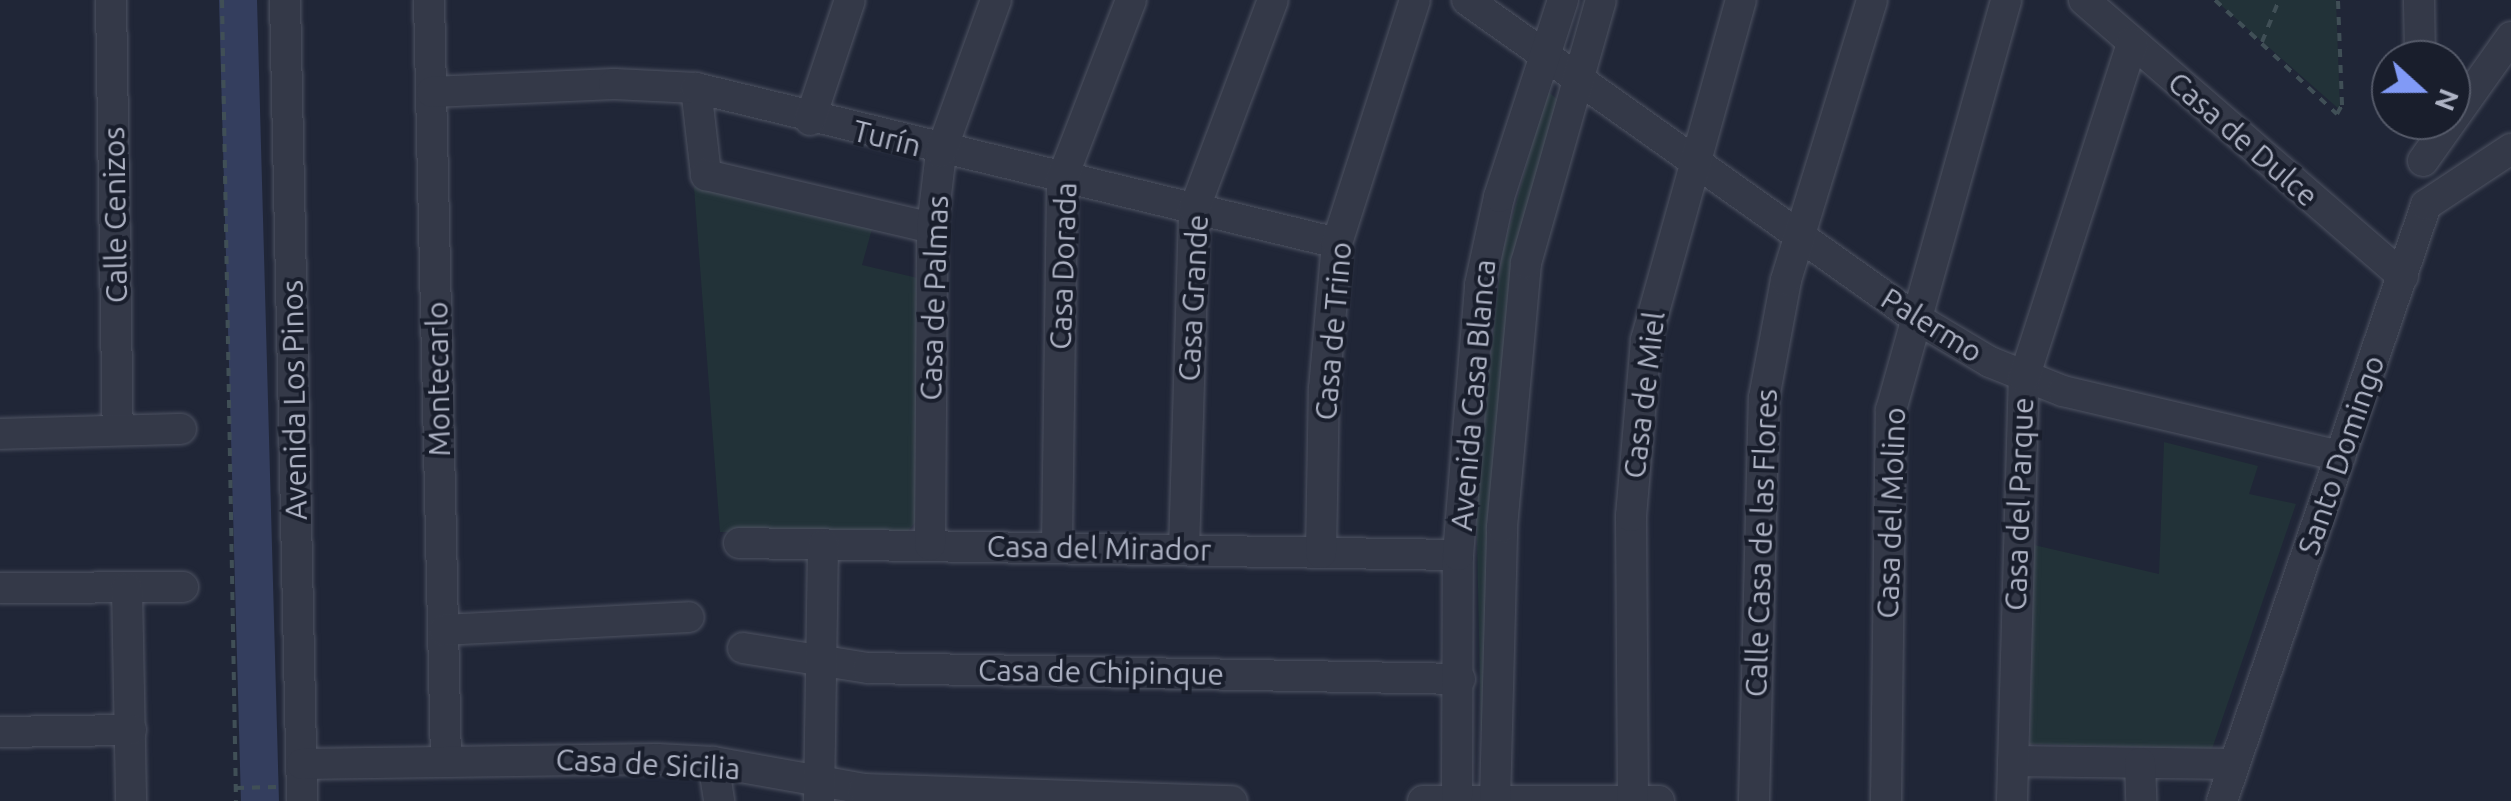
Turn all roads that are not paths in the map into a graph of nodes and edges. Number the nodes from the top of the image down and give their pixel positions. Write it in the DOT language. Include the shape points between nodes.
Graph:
graph roads {
  1 [pos="112,0"];
  2 [pos="285,0"];
  3 [pos="430,0"];
  4 [pos="850,0"];
  5 [pos="996,0"];
  6 [pos="1131,0"];
  7 [pos="1273,0"];
  8 [pos="1416,0"];
  9 [pos="1467,0"];
  10 [pos="1563,0"];
  11 [pos="1601,0"];
  12 [pos="1740,0"];
  13 [pos="1872,0"];
  14 [pos="2006,0"];
  15 [pos="2084,0"];
  16 [pos="2419,0"];
  17 [pos="2511,37"];
  18 [pos="2420,40"];
  19 [pos="2132,43"];
  20 [pos="1546,55"];
  21 [pos="1577,77"];
  22 [pos="696,88"];
  23 [pos="432,92"];
  24 [pos="810,120"];
  25 [pos="2422,140"];
  26 [pos="2511,149"];
  27 [pos="942,152"];
  28 [pos="2423,161"];
  29 [pos="1693,162"];
  30 [pos="1062,179"];
  31 [pos="2426,204"];
  32 [pos="1194,210"];
  33 [pos="932,228"];
  34 [pos="1802,238"];
  35 [pos="1337,243"];
  36 [pos="2404,276"];
  37 [pos="1914,317"];
  38 [pos="2024,378"];
  39 [pos="180,429"];
  40 [pos="118,430"];
  41 [pos="0,434"];
  42 [pos="2340,456"];
  43 [pos="739,543"];
  44 [pos="1057,544"];
  45 [pos="824,545"];
  46 [pos="930,545"];
  47 [pos="1184,550"];
  48 [pos="1321,553"];
  49 [pos="1458,555"];
  50 [pos="183,587"];
  51 [pos="0,588"];
  52 [pos="127,588"];
  53 [pos="690,617"];
  54 [pos="444,630"];
  55 [pos="743,648"];
  56 [pos="821,658"];
  57 [pos="1460,679"];
  58 [pos="131,730"];
  59 [pos="0,732"];
  60 [pos="446,758"];
  61 [pos="2013,761"];
  62 [pos="713,762"];
  63 [pos="2140,763"];
  64 [pos="2233,764"];
  65 [pos="302,784"];
  66 [pos="819,793"];
  67 [pos="131,801"];
  68 [pos="719,801"];
  69 [pos="1232,801"];
  70 [pos="1423,801"];
  71 [pos="1457,801"];
  72 [pos="1495,801"];
  73 [pos="1633,801"];
  74 [pos="1659,801"];
  75 [pos="1754,801"];
  76 [pos="1886,801"];
  77 [pos="2012,801"];
  78 [pos="2141,801"];
  79 [pos="2222,801"];
  1 -- 40 [label="street, Calle Cenizos"];
  2 -- 65 [label="street, Avenida Los Pinos"];
  3 -- 23 [label="street, Montecarlo"];
  4 -- 24 [label="street"];
  5 -- 27 [label="street, Casa de Palmas"];
  6 -- 30 [label="street, Casa Dorada"];
  7 -- 32 [label="street, Casa Grande"];
  8 -- 35 [label="street, Casa de Trino"];
  9 -- 20 [label="street, Palermo"];
  10 -- 20 [label="street, Avenida Casa Blanca"];
  11 -- 21 [label="street, Avenida Casa Blanca"];
  12 -- 29 [label="street, Casa de Miel"];
  13 -- 34 [label="street, Calle Casa de las Flores"];
  14 -- 37 [label="street, Casa del Molino"];
  15 -- 19 [label="street, Casa de Dulce"];
  16 -- 18 [label="street"];
  17 -- 28 [label="street"];
  19 -- 36 [label="street, Casa de Dulce"];
  19 -- 38 [label="street, Casa del Parque"];
  20 -- 21 [label="street, Palermo"];
  20 -- 49 [label="street, Avenida Casa Blanca" via="1499,197 1480,285"];
  21 -- 29 [label="street, Palermo"];
  21 -- 72 [label="street, Avenida Casa Blanca" via="1526,263 1502,527"];
  22 -- 23 [label="street, Turín" via="614,84"];
  22 -- 24 [label="street, Turín"];
  22 -- 33 [label="street" via="706,175"];
  23 -- 54 [label="street, Montecarlo"];
  24 -- 27 [label="street, Turín"];
  25 -- 28 [label="street"];
  26 -- 31 [label="street"];
  27 -- 30 [label="street, Turín"];
  27 -- 33 [label="street, Casa de Palmas"];
  28 -- 31 [label="street"];
  29 -- 34 [label="street, Palermo"];
  29 -- 73 [label="street, Casa de Miel" via="1646,340 1635,423"];
  30 -- 32 [label="street, Turín"];
  30 -- 44 [label="street, Casa Dorada"];
  31 -- 36 [label="street, Santo Domingo"];
  32 -- 35 [label="street, Turín"];
  32 -- 47 [label="street, Casa Grande"];
  33 -- 46 [label="street, Casa de Palmas"];
  34 -- 37 [label="street, Palermo"];
  34 -- 75 [label="street, Calle Casa de las Flores" via="1780,310 1760,428"];
  35 -- 48 [label="street, Casa de Trino" via="1324,389"];
  36 -- 42 [label="street, Santo Domingo"];
  37 -- 38 [label="street, Palermo"];
  37 -- 76 [label="street, Casa del Molino" via="1891,410 1886,470"];
  38 -- 42 [label="street, Palermo"];
  38 -- 61 [label="street, Casa del Parque"];
  39 -- 40 [label="street"];
  40 -- 41 [label="street"];
  42 -- 64 [label="street, Santo Domingo"];
  43 -- 45 [label="street, Casa del Mirador"];
  44 -- 46 [label="street, Casa del Mirador"];
  44 -- 47 [label="street, Casa del Mirador"];
  45 -- 46 [label="street, Casa del Mirador"];
  45 -- 56 [label="street"];
  47 -- 48 [label="street, Casa del Mirador"];
  48 -- 49 [label="street, Casa del Mirador"];
  49 -- 57 [label="street, Avenida Casa Blanca"];
  50 -- 52 [label="street"];
  51 -- 52 [label="street"];
  52 -- 58 [label="street"];
  53 -- 54 [label="street"];
  54 -- 60 [label="street, Montecarlo"];
  55 -- 56 [label="street, Casa de Chipinque"];
  56 -- 57 [label="street, Casa de Chipinque" via="868,668"];
  56 -- 66 [label="street"];
  57 -- 71 [label="street, Avenida Casa Blanca"];
  58 -- 59 [label="street"];
  58 -- 67 [label="street"];
  60 -- 62 [label="street, Casa de Sicilia"];
  60 -- 65 [label="street, Casa de Sicilia"];
  61 -- 63 [label="street"];
  61 -- 77 [label="street, Casa del Parque"];
  62 -- 66 [label="street, Casa de Sicilia"];
  62 -- 68 [label="street"];
  63 -- 64 [label="street"];
  63 -- 78 [label="street"];
  64 -- 79 [label="street, Santo Domingo"];
  66 -- 69 [label="street, Casa de Sicilia"];
  70 -- 71 [label="street"];
  71 -- 72 [label="street"];
  72 -- 73 [label="street"];
  73 -- 74 [label="street"];
}
